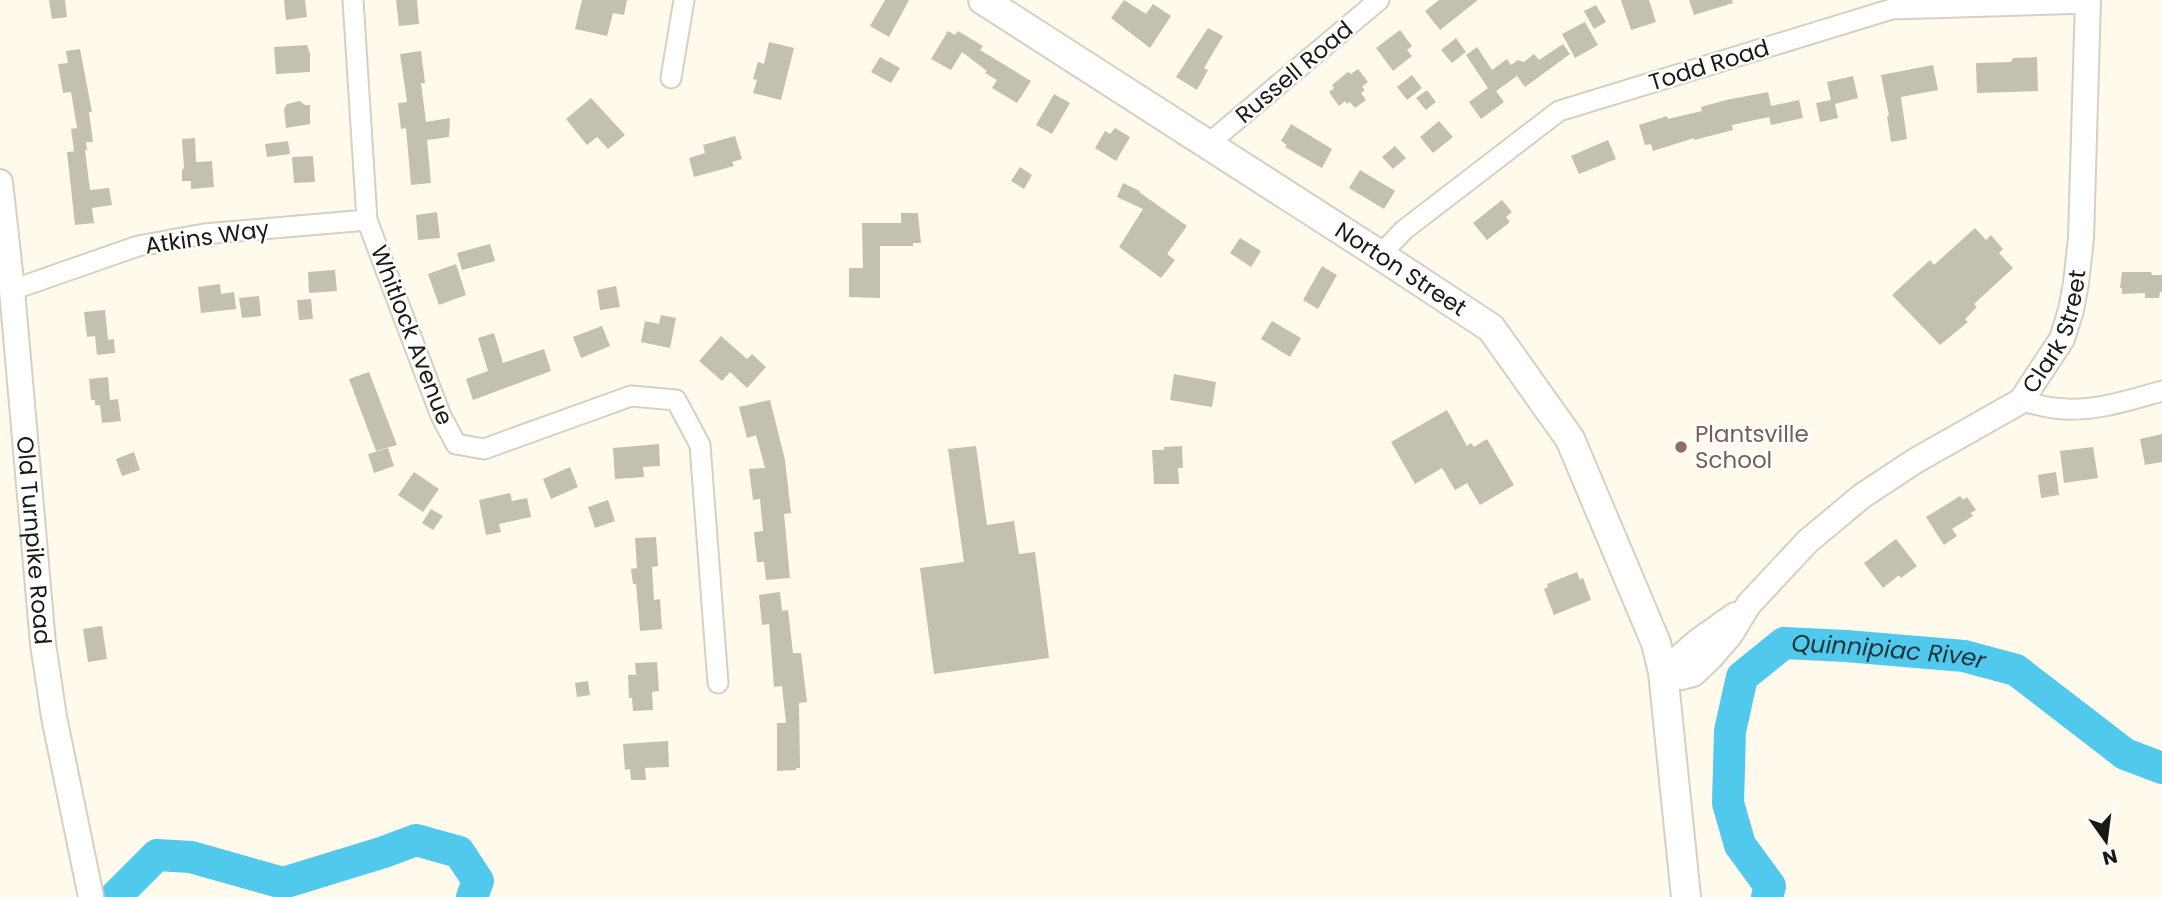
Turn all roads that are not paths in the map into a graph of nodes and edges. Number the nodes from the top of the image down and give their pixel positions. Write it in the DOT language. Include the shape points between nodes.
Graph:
graph roads {
  1 [pos="353,0"];
  2 [pos="684,0"];
  3 [pos="983,0"];
  4 [pos="1379,0"];
  5 [pos="2088,1"];
  6 [pos="671,78"];
  7 [pos="1208,144"];
  8 [pos="0,181"];
  9 [pos="367,220"];
  10 [pos="1380,255"];
  11 [pos="12,290"];
  12 [pos="2162,391"];
  13 [pos="2021,401"];
  14 [pos="1663,672"];
  15 [pos="718,684"];
  16 [pos="89,887"];
  17 [pos="1686,897"];
  1 -- 9 [label="street, Whitlock Avenue"];
  2 -- 6 [label="street"];
  3 -- 7 [label="highway, Norton Street"];
  4 -- 7 [label="street, Russell Road"];
  5 -- 10 [label="street, Todd Road" via="1892,9 1559,111 1405,230"];
  5 -- 13 [label="main road, Clark Street" via="2076,283 2062,339"];
  7 -- 10 [label="highway, Norton Street"];
  8 -- 11 [label="main road, Old Turnpike Road"];
  9 -- 11 [label="street, Atkins Way" via="204,233 138,246"];
  9 -- 15 [label="street, Whitlock Avenue" via="441,416 456,444 484,449 631,396 676,400 700,445"];
  10 -- 14 [label="highway, Norton Street" via="1490,328 1570,439 1656,643"];
  11 -- 16 [label="main road, Old Turnpike Road" via="43,644"];
  12 -- 13 [label="street" via="2114,405 2078,409"];
  13 -- 14 [label="main road, Clark Street" via="1862,496 1808,541 1749,604"];
  14 -- 17 [label="highway, Norton Street"];
}
